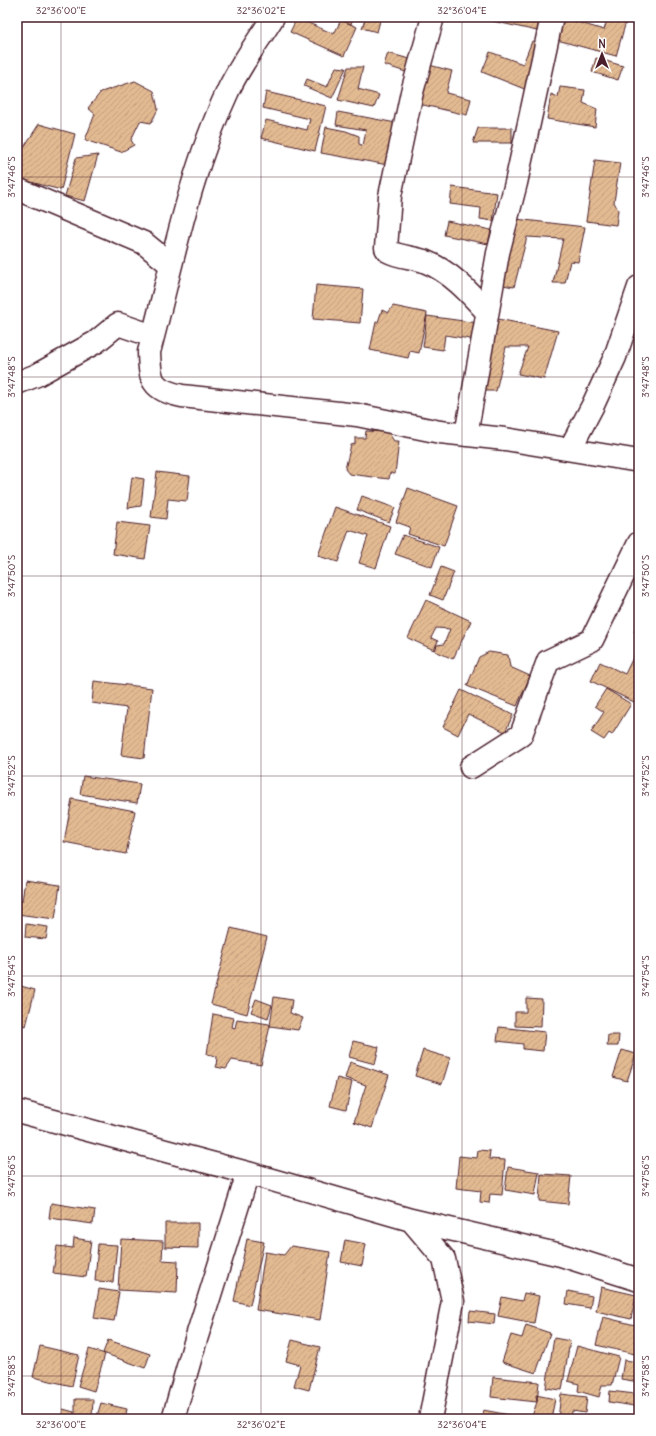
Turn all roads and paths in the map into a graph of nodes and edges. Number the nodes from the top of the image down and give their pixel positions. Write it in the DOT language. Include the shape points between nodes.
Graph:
graph roads {
  1 [pos="273,17"];
  2 [pos="433,17"];
  3 [pos="552,17"];
  4 [pos="17,189"];
  5 [pos="172,265"];
  6 [pos="639,287"];
  7 [pos="487,312"];
  8 [pos="153,336"];
  9 [pos="17,383"];
  10 [pos="466,435"];
  11 [pos="570,449"];
  12 [pos="639,461"];
  13 [pos="639,543"];
  14 [pos="471,766"];
  15 [pos="17,1111"];
  16 [pos="248,1173"];
  17 [pos="411,1220"];
  18 [pos="639,1280"];
  19 [pos="173,1419"];
  20 [pos="430,1419"];
  1 -- 5 [label="street" via="230,85 214,120"];
  2 -- 7 [label="street" via="412,92 390,196 387,250 394,255 422,260 441,269 468,291"];
  3 -- 7 [label="street" via="516,183 498,252"];
  4 -- 5 [label="street" via="144,243"];
  5 -- 8 [label="street"];
  6 -- 11 [label="street" via="615,357"];
  7 -- 10 [label="street"];
  8 -- 9 [label="street" via="118,324 96,342 37,375"];
  8 -- 10 [label="street" via="149,352 151,378 159,388 168,393 223,402 357,415"];
  10 -- 11 [label="street"];
  11 -- 12 [label="street"];
  13 -- 14 [label="street" via="592,640 548,661 521,735"];
  15 -- 16 [label="street"];
  16 -- 17 [label="street"];
  16 -- 19 [label="street"];
  17 -- 18 [label="street" via="561,1255"];
  17 -- 20 [label="street" via="444,1259 453,1301"];
}
